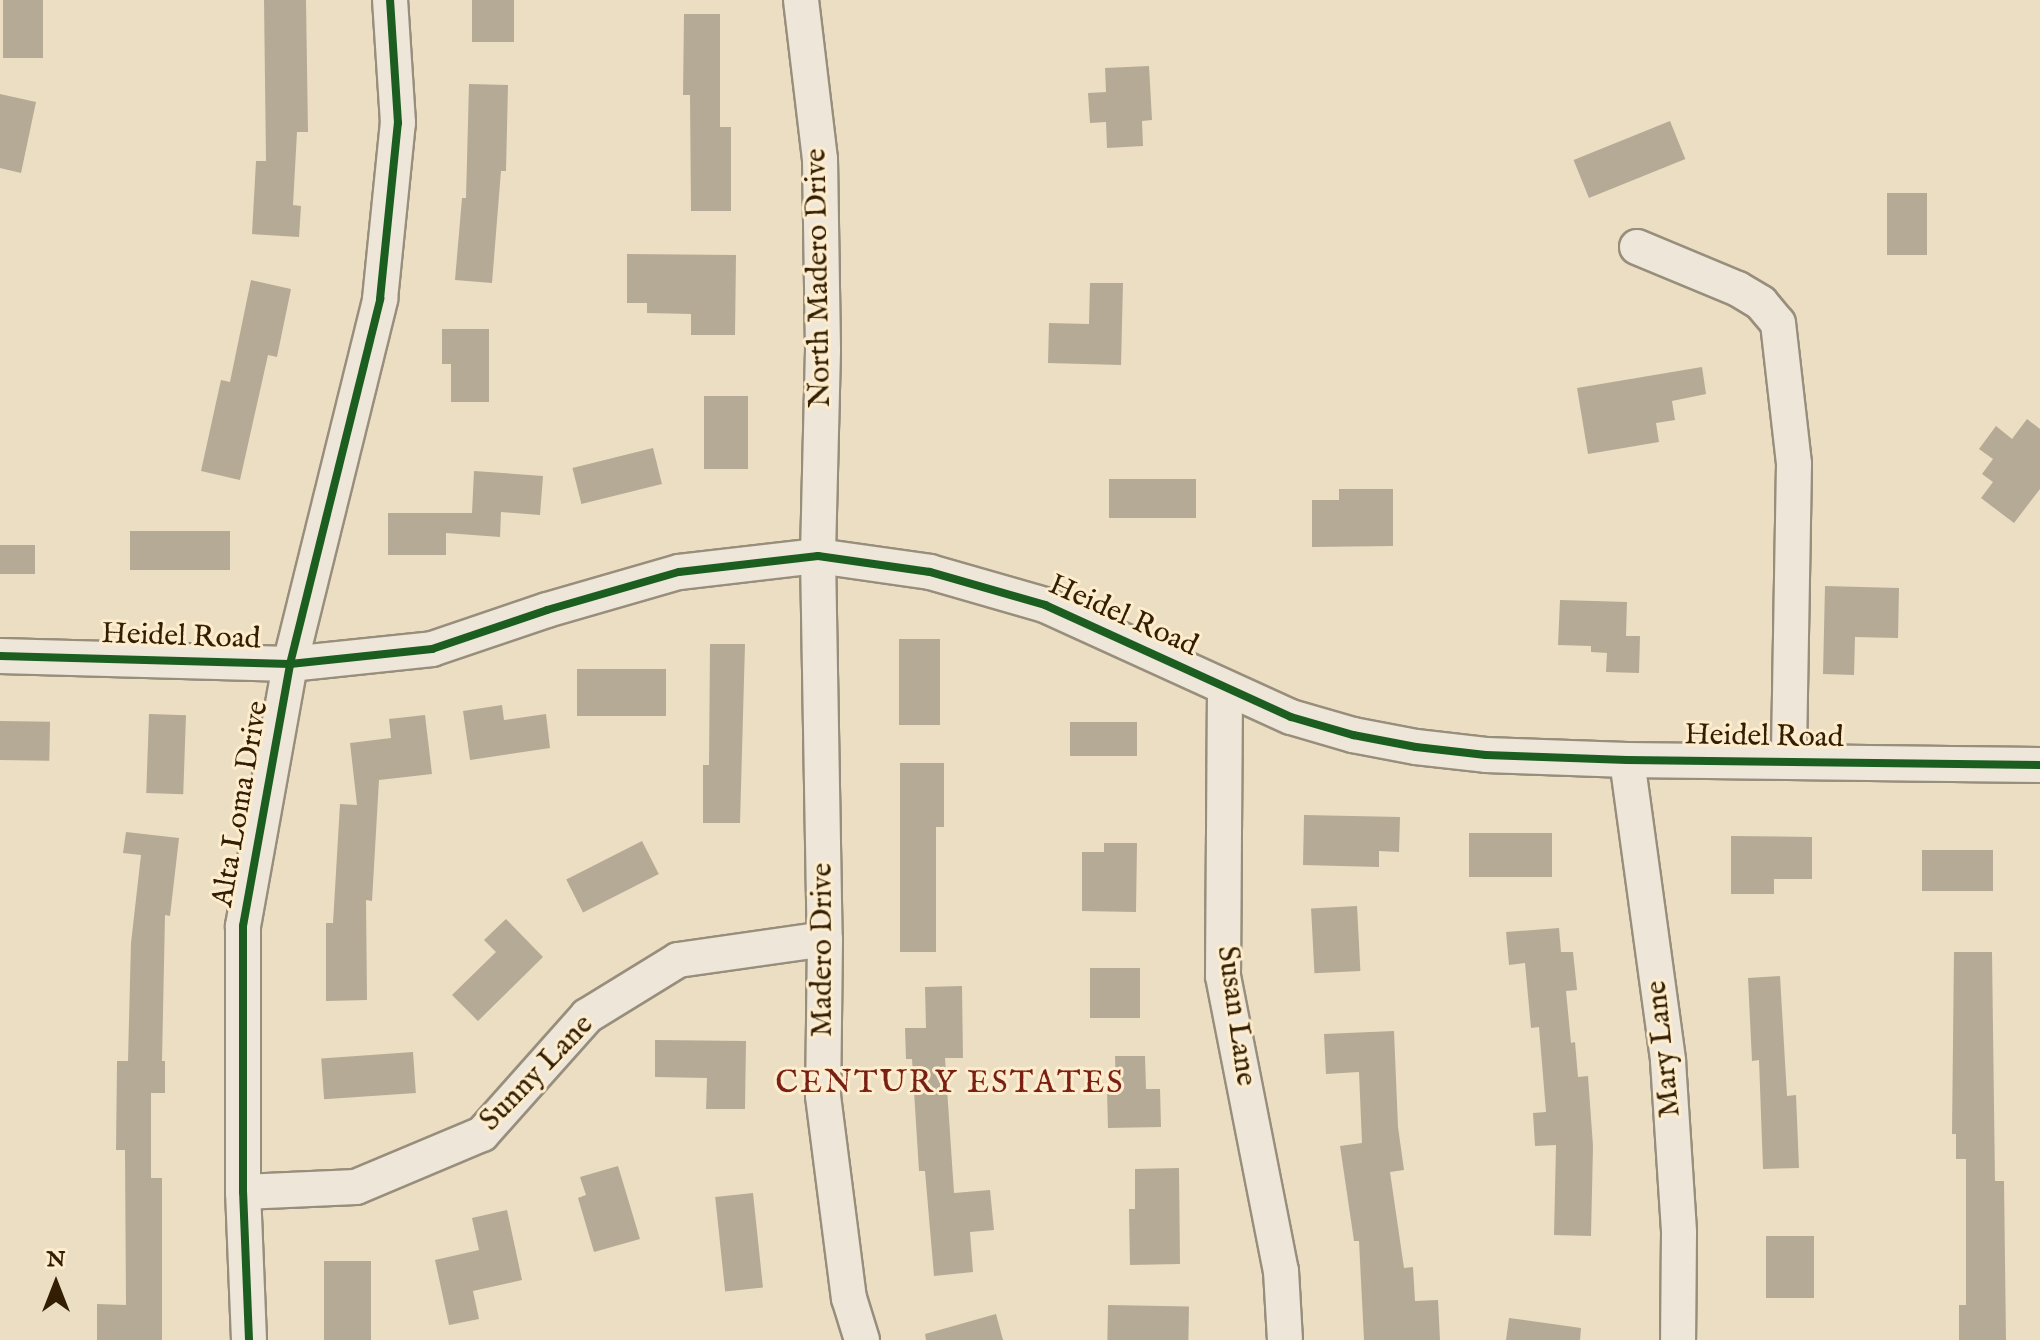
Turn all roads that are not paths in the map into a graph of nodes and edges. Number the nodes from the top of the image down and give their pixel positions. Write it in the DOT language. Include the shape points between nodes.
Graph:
graph roads {
  1 [pos="390,0"];
  2 [pos="801,0"];
  3 [pos="1637,247"];
  4 [pos="818,556"];
  5 [pos="0,656"];
  6 [pos="290,664"];
  7 [pos="1225,689"];
  8 [pos="1627,760"];
  9 [pos="1789,762"];
  10 [pos="2040,765"];
  11 [pos="825,939"];
  12 [pos="243,1192"];
  13 [pos="249,1340"];
  14 [pos="862,1340"];
  15 [pos="1285,1340"];
  16 [pos="1678,1340"];
  1 -- 6 [label="street, Alta Loma Drive" via="398,123 380,299"];
  2 -- 4 [label="street, North Madero Drive" via="820,159"];
  3 -- 9 [label="street" via="1738,289 1761,303 1778,323 1794,464"];
  4 -- 6 [label="street, Heidel Road" via="679,572 432,649"];
  4 -- 7 [label="street, Heidel Road" via="930,572 1045,605"];
  4 -- 11 [label="street, Madero Drive"];
  5 -- 6 [label="street, Heidel Road"];
  6 -- 12 [label="street, Alta Loma Drive" via="243,926"];
  7 -- 8 [label="street, Heidel Road" via="1291,717 1395,744 1486,755"];
  7 -- 15 [label="street, Susan Lane" via="1223,976 1281,1271"];
  8 -- 9 [label="street, Heidel Road"];
  8 -- 16 [label="street, Mary Lane" via="1668,1061 1679,1233"];
  9 -- 10 [label="street, Heidel Road"];
  11 -- 12 [label="street, Sunny Lane" via="678,960 587,1016 482,1134 356,1187"];
  11 -- 14 [label="street, Madero Drive" via="823,1096 849,1298"];
  12 -- 13 [label="street, Alta Loma Drive"];
}
